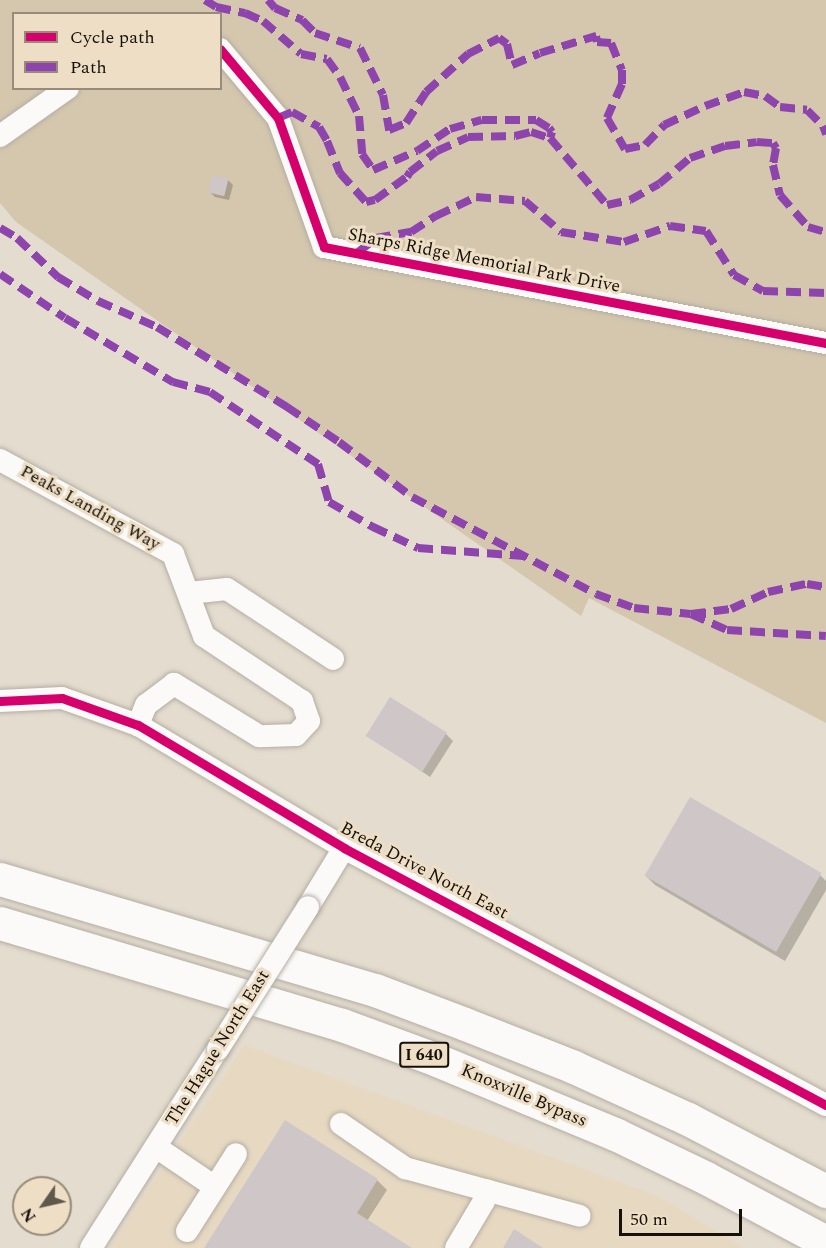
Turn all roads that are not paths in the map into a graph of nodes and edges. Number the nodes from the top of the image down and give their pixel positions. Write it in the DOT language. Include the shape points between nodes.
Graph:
graph roads {
  1 [pos="222,51"];
  2 [pos="65,90"];
  3 [pos="0,136"];
  4 [pos="826,343"];
  5 [pos="0,460"];
  6 [pos="189,593"];
  7 [pos="333,659"];
  8 [pos="0,701"];
  9 [pos="138,724"];
  10 [pos="344,848"];
  11 [pos="0,879"];
  12 [pos="0,924"];
  13 [pos="826,1105"];
  14 [pos="341,1124"];
  15 [pos="156,1147"];
  16 [pos="236,1154"];
  17 [pos="215,1186"];
  18 [pos="487,1190"];
  19 [pos="826,1191"];
  20 [pos="580,1216"];
  21 [pos="187,1231"];
  22 [pos="826,1242"];
  23 [pos="91,1248"];
  24 [pos="456,1248"];
  1 -- 4 [label="street, Sharps Ridge Memorial Park Drive" via="278,118 324,247"];
  2 -- 3 [label="street"];
  5 -- 6 [label="street, Peaks Landing Way" via="173,554"];
  6 -- 7 [label="street" via="227,589"];
  6 -- 9 [label="street, Peaks Landing Way" via="204,636 302,701 309,720 296,735 259,736 174,684 146,705"];
  8 -- 9 [label="street, Breda Drive North East" via="62,698"];
  9 -- 10 [label="street, Breda Drive North East"];
  10 -- 13 [label="street, Breda Drive North East"];
  10 -- 15 [label="street, The Hague North East, bridge"];
  11 -- 19 [label="highway, I 640" via="364,987 465,1024 574,1067 688,1119"];
  12 -- 22 [label="highway, Knoxville Bypass / I 640" via="342,1025 436,1060 615,1134"];
  14 -- 18 [label="street" via="405,1168"];
  15 -- 17 [label="street"];
  15 -- 23 [label="street, The Hague North East"];
  16 -- 17 [label="street"];
  17 -- 21 [label="street"];
  18 -- 20 [label="street"];
  18 -- 24 [label="street"];
}
